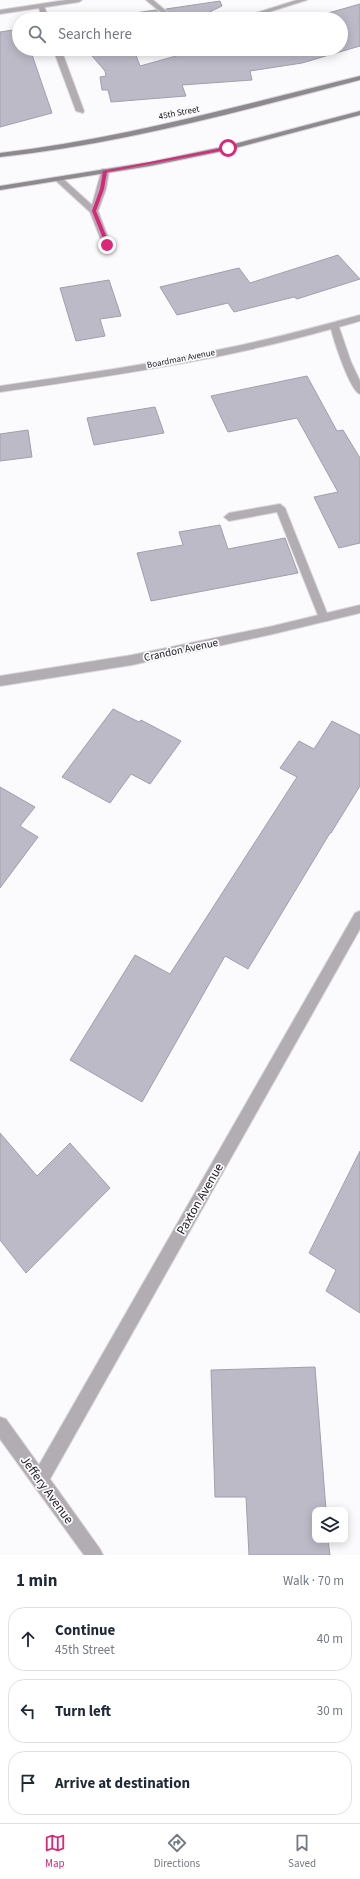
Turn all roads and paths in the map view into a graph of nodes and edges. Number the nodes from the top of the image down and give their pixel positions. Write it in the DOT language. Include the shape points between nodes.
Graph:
graph roads {
  1 [pos="79,0"];
  2 [pos="149,0"];
  3 [pos="304,0"];
  4 [pos="41,6"];
  5 [pos="0,12"];
  6 [pos="43,12"];
  7 [pos="164,12"];
  8 [pos="264,12"];
  9 [pos="60,56"];
  10 [pos="360,78"];
  11 [pos="80,111"];
  12 [pos="360,113"];
  13 [pos="0,155"];
  14 [pos="105,172"];
  15 [pos="58,179"];
  16 [pos="0,188"];
  17 [pos="94,211"];
  18 [pos="107,245"];
  19 [pos="360,318"];
  20 [pos="334,326"];
  21 [pos="0,389"];
  22 [pos="360,391"];
  23 [pos="229,517"];
  24 [pos="360,609"];
  25 [pos="324,618"];
  26 [pos="0,681"];
  27 [pos="360,917"];
  28 [pos="0,1425"];
  29 [pos="40,1480"];
  30 [pos="94,1555"];
  1 -- 4 [label="street"];
  2 -- 7 [label="street"];
  3 -- 8 [label="street"];
  4 -- 5 [label="street"];
  4 -- 6 [label="street"];
  9 -- 11 [label="street"];
  10 -- 13 [label="main road, 45th Street" via="193,121 37,151"];
  12 -- 14 [label="main road" via="228,148"];
  14 -- 15 [label="main road"];
  14 -- 17 [label="street"];
  15 -- 16 [label="main road"];
  15 -- 17 [label="street"];
  17 -- 18 [label="street"];
  19 -- 20 [label="street, Boardman Avenue"];
  20 -- 21 [label="street, Boardman Avenue" via="131,369"];
  20 -- 22 [label="street" via="346,362"];
  23 -- 25 [label="street" via="280,508"];
  24 -- 25 [label="street, Crandon Avenue"];
  25 -- 26 [label="street, Crandon Avenue" via="132,660"];
  27 -- 29 [label="street, Paxton Avenue"];
  28 -- 29 [label="street, Jeffery Avenue"];
  29 -- 30 [label="street, Jeffery Avenue"];
}
